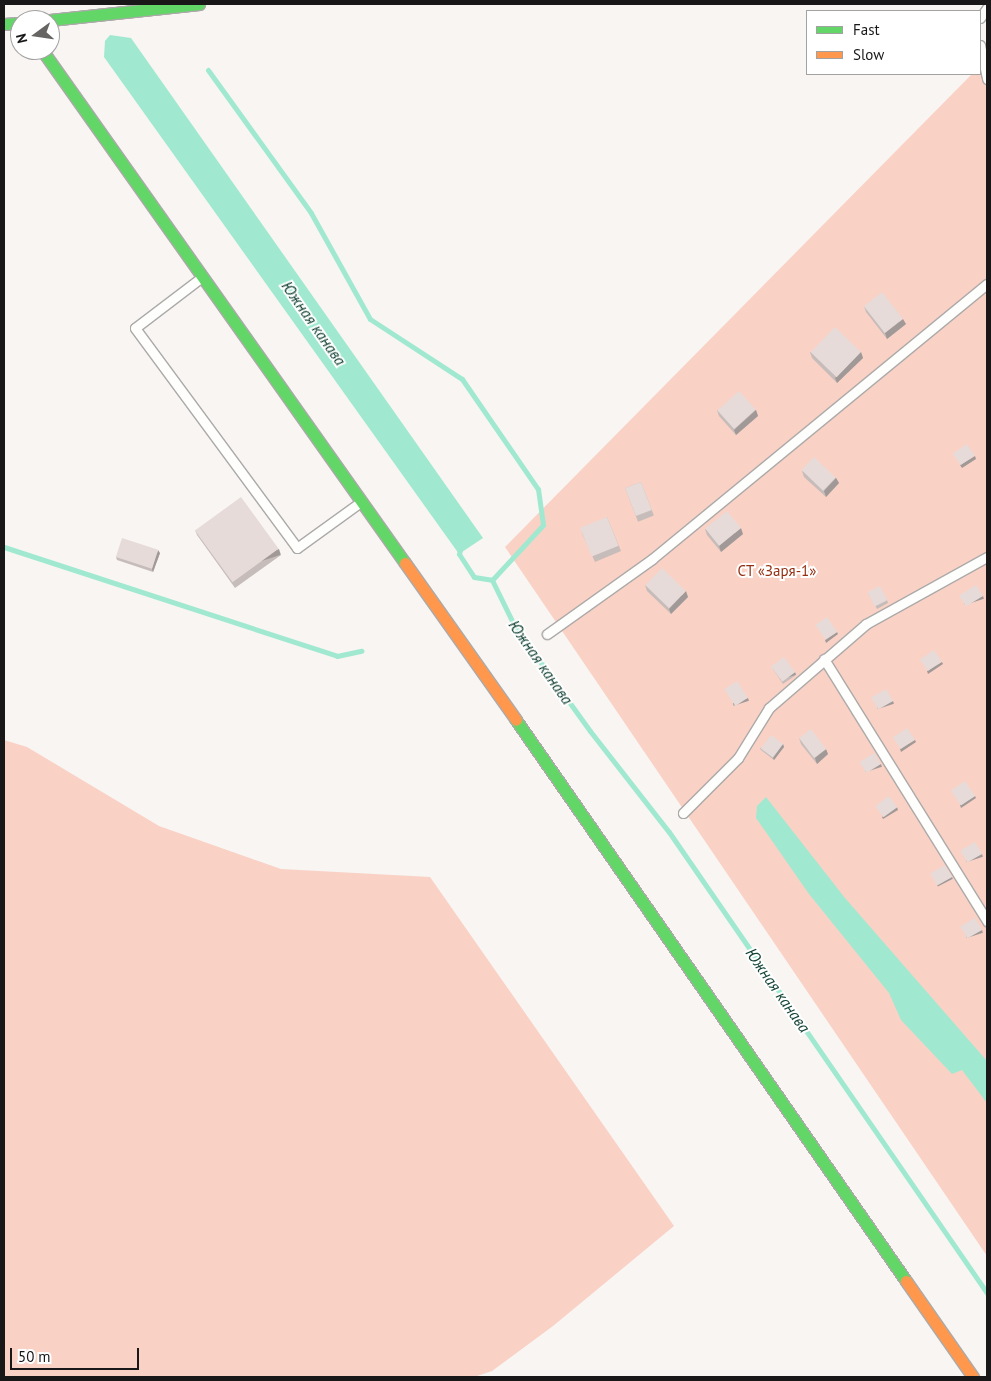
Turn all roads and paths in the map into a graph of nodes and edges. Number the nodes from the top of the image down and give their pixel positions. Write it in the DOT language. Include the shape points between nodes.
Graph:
graph roads {
  1 [pos="199,4"];
  2 [pos="60,19"];
  3 [pos="64,19"];
  4 [pos="60,26"];
  5 [pos="981,50"];
  6 [pos="53,62"];
  7 [pos="987,79"];
  8 [pos="204,276"];
  9 [pos="987,284"];
  10 [pos="362,501"];
  11 [pos="987,556"];
  12 [pos="548,634"];
  13 [pos="824,659"];
  14 [pos="684,813"];
  15 [pos="987,921"];
  16 [pos="974,1377"];
  1 -- 3 [label="main road"];
  2 -- 3 [label="main road"];
  3 -- 4 [label="main road"];
  5 -- 7 [label="lane"];
  6 -- 8 [label="main road"];
  8 -- 10 [label="main road"];
  8 -- 10 [label="lane" via="135,328 296,548"];
  9 -- 12 [label="lane" via="652,559"];
  10 -- 16 [label="main road"];
  11 -- 13 [label="lane" via="866,624"];
  13 -- 14 [label="lane" via="769,708 738,758"];
  13 -- 15 [label="lane"];
}
